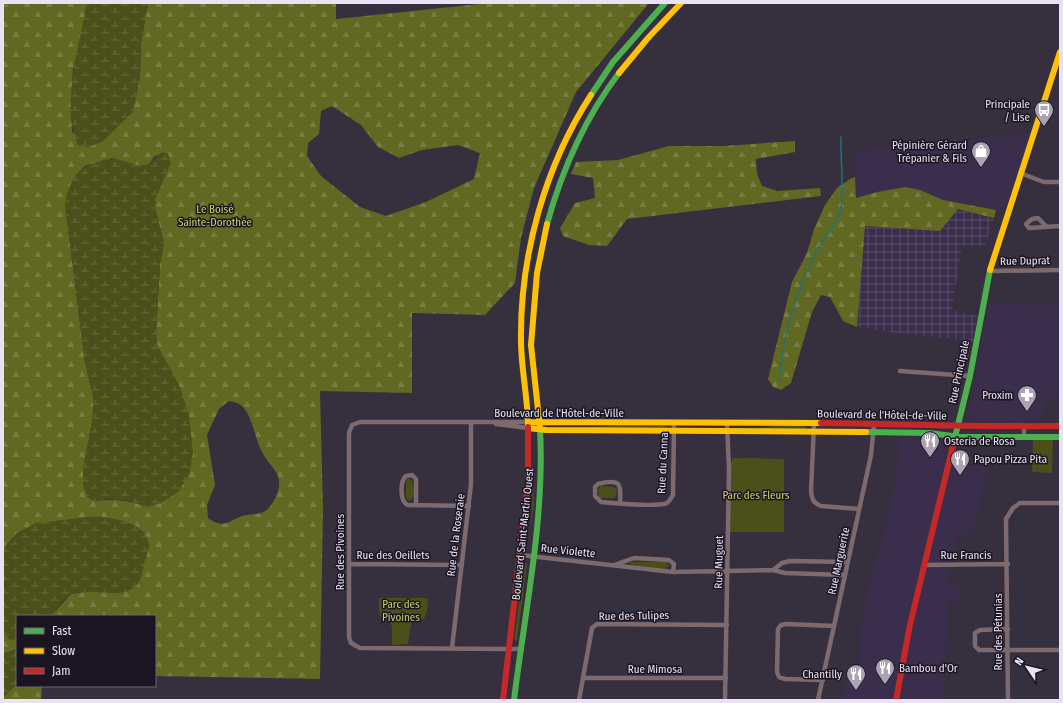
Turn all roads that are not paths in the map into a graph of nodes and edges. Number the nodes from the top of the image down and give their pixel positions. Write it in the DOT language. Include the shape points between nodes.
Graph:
graph roads {
  1 [pos="665,3"];
  2 [pos="681,3"];
  3 [pos="1060,52"];
  4 [pos="1020,173"];
  5 [pos="1060,182"];
  6 [pos="1060,226"];
  7 [pos="1047,227"];
  8 [pos="1060,270"];
  9 [pos="990,271"];
  10 [pos="900,371"];
  11 [pos="970,376"];
  12 [pos="471,423"];
  13 [pos="487,423"];
  14 [pos="540,423"];
  15 [pos="674,423"];
  16 [pos="727,424"];
  17 [pos="814,424"];
  18 [pos="528,425"];
  19 [pos="874,425"];
  20 [pos="958,426"];
  21 [pos="1024,426"];
  22 [pos="1060,426"];
  23 [pos="1005,427"];
  24 [pos="540,430"];
  25 [pos="674,431"];
  26 [pos="727,431"];
  27 [pos="814,432"];
  28 [pos="874,432"];
  29 [pos="955,436"];
  30 [pos="1024,436"];
  31 [pos="1005,437"];
  32 [pos="1060,437"];
  33 [pos="1060,503"];
  34 [pos="620,504"];
  35 [pos="416,505"];
  36 [pos="469,506"];
  37 [pos="859,509"];
  38 [pos="520,555"];
  39 [pos="532,556"];
  40 [pos="848,562"];
  41 [pos="348,564"];
  42 [pos="1008,564"];
  43 [pos="462,565"];
  44 [pos="614,565"];
  45 [pos="924,565"];
  46 [pos="773,570"];
  47 [pos="674,572"];
  48 [pos="728,572"];
  49 [pos="845,575"];
  50 [pos="727,625"];
  51 [pos="834,626"];
  52 [pos="1008,629"];
  53 [pos="452,648"];
  54 [pos="509,648"];
  55 [pos="521,649"];
  56 [pos="1007,650"];
  57 [pos="1060,650"];
  58 [pos="583,678"];
  59 [pos="726,678"];
  60 [pos="823,680"];
  61 [pos="504,700"];
  62 [pos="514,700"];
  63 [pos="579,700"];
  64 [pos="726,700"];
  65 [pos="818,700"];
  66 [pos="896,700"];
  67 [pos="1008,700"];
  1 -- 18 [label="street, Boulevard Saint-Martin Ouest" via="625,47 588,98 562,148 542,199 528,256 522,309 521,338"];
  2 -- 14 [label="street, Boulevard Saint-Martin Ouest" via="632,56 602,97 577,142 553,202 537,268 532,319 532,355"];
  3 -- 4 [label="street, Rue Principale"];
  4 -- 5 [label="street" via="1044,182"];
  4 -- 9 [label="street, Rue Principale"];
  6 -- 7 [label="street"];
  8 -- 9 [label="street, Rue Duprat"];
  9 -- 11 [label="street, Rue Principale"];
  10 -- 11 [label="street"];
  11 -- 20 [label="street, Rue Principale"];
  12 -- 13 [label="street, Rue des Pivoines"];
  12 -- 36 [label="street, Rue de la Roseraie" via="472,472"];
  12 -- 41 [label="street, Rue des Pivoines" via="360,422 352,426 349,434"];
  13 -- 18 [label="street, Boulevard de l'Hôtel-de-Ville"];
  14 -- 15 [label="street, Boulevard de l'Hôtel-de-Ville"];
  14 -- 18 [label="street, Boulevard de l'Hôtel-de-Ville"];
  14 -- 24 [label="street, Boulevard Saint-Martin Ouest"];
  15 -- 16 [label="street, Boulevard de l'Hôtel-de-Ville"];
  15 -- 25 [label="street, Rue du Canna"];
  16 -- 17 [label="street, Boulevard de l'Hôtel-de-Ville"];
  16 -- 26 [label="street, Rue Muguet"];
  17 -- 19 [label="street, Boulevard de l'Hôtel-de-Ville"];
  17 -- 27 [label="street"];
  18 -- 24 [label="street, Boulevard de l'Hôtel-de-Ville"];
  18 -- 38 [label="street, Boulevard Saint-Martin Ouest" via="528,481"];
  19 -- 20 [label="street, Boulevard de l'Hôtel-de-Ville"];
  19 -- 28 [label="street, Rue Marguerite"];
  20 -- 23 [label="street, Boulevard de l'Hôtel-de-Ville"];
  20 -- 29 [label="street, Rue Principale"];
  21 -- 22 [label="street, Boulevard de l'Hôtel-de-Ville"];
  21 -- 23 [label="street, Boulevard de l'Hôtel-de-Ville"];
  21 -- 30 [label="street"];
  23 -- 31 [label="street"];
  24 -- 25 [label="street, Boulevard de l'Hôtel-de-Ville"];
  24 -- 39 [label="street, Boulevard Saint-Martin Ouest" via="540,493"];
  25 -- 26 [label="street, Boulevard de l'Hôtel-de-Ville"];
  25 -- 34 [label="street, Rue du Canna" via="673,495 660,504"];
  26 -- 27 [label="street, Boulevard de l'Hôtel-de-Ville"];
  26 -- 48 [label="street, Rue Muguet"];
  27 -- 28 [label="street, Boulevard de l'Hôtel-de-Ville"];
  27 -- 37 [label="street" via="811,491 813,499 821,506"];
  28 -- 29 [label="street, Boulevard de l'Hôtel-de-Ville"];
  28 -- 37 [label="street, Rue Marguerite"];
  29 -- 31 [label="street, Boulevard de l'Hôtel-de-Ville"];
  29 -- 45 [label="street, Rue Principale"];
  30 -- 31 [label="street, Boulevard de l'Hôtel-de-Ville"];
  30 -- 32 [label="street, Boulevard de l'Hôtel-de-Ville"];
  33 -- 42 [label="street, Rue des Pétunias" via="1020,503 1013,508 1006,519"];
  34 -- 34 [label="street, Rue du Canna" via="619,484 598,484 595,487 597,500"];
  35 -- 35 [label="street" via="416,479 412,475 406,476 402,481 402,500 406,504"];
  35 -- 36 [label="street"];
  36 -- 43 [label="street, Rue de la Roseraie"];
  37 -- 40 [label="street, Rue Marguerite"];
  38 -- 39 [label="street, Rue Violette"];
  38 -- 54 [label="street, Boulevard Saint-Martin Ouest"];
  39 -- 44 [label="street, Rue Violette"];
  39 -- 55 [label="street, Boulevard Saint-Martin Ouest"];
  40 -- 46 [label="street, Rue Violette" via="790,561"];
  40 -- 49 [label="street, Rue Marguerite"];
  41 -- 43 [label="street, Rue des Oeillets"];
  41 -- 53 [label="street, Rue des Pivoines" via="349,637 353,645 360,648"];
  42 -- 45 [label="street, Rue Francis"];
  42 -- 52 [label="street, Rue des Pétunias"];
  43 -- 53 [label="street, Rue de la Roseraie"];
  44 -- 47 [label="street, Rue Violette"];
  44 -- 47 [label="street, Rue Violette" via="634,558 669,560 674,564"];
  45 -- 66 [label="street, Rue Principale"];
  46 -- 48 [label="street, Rue Violette"];
  46 -- 49 [label="street, Rue Violette" via="785,573"];
  47 -- 48 [label="street, Rue Violette"];
  48 -- 50 [label="street, Rue Muguet"];
  49 -- 51 [label="street, Rue Marguerite"];
  50 -- 58 [label="street, Rue des Tulipes" via="597,624 592,628"];
  50 -- 59 [label="street, Rue Muguet"];
  51 -- 60 [label="street, Rue Marguerite"];
  51 -- 60 [label="street" via="786,624 778,629 779,677"];
  52 -- 56 [label="street, Rue des Pétunias"];
  52 -- 56 [label="street" via="980,630 974,636 978,650"];
  53 -- 54 [label="street, Rue des Pivoines"];
  54 -- 55 [label="street, Rue des Pivoines"];
  54 -- 61 [label="street, Boulevard Saint-Martin Ouest"];
  55 -- 62 [label="street, Boulevard Saint-Martin Ouest"];
  56 -- 57 [label="street"];
  56 -- 67 [label="street, Rue des Pétunias"];
  58 -- 59 [label="street, Rue Mimosa"];
  58 -- 63 [label="street, Rue des Tulipes"];
  59 -- 64 [label="street, Rue Muguet"];
  60 -- 65 [label="street, Rue Marguerite"];
}
